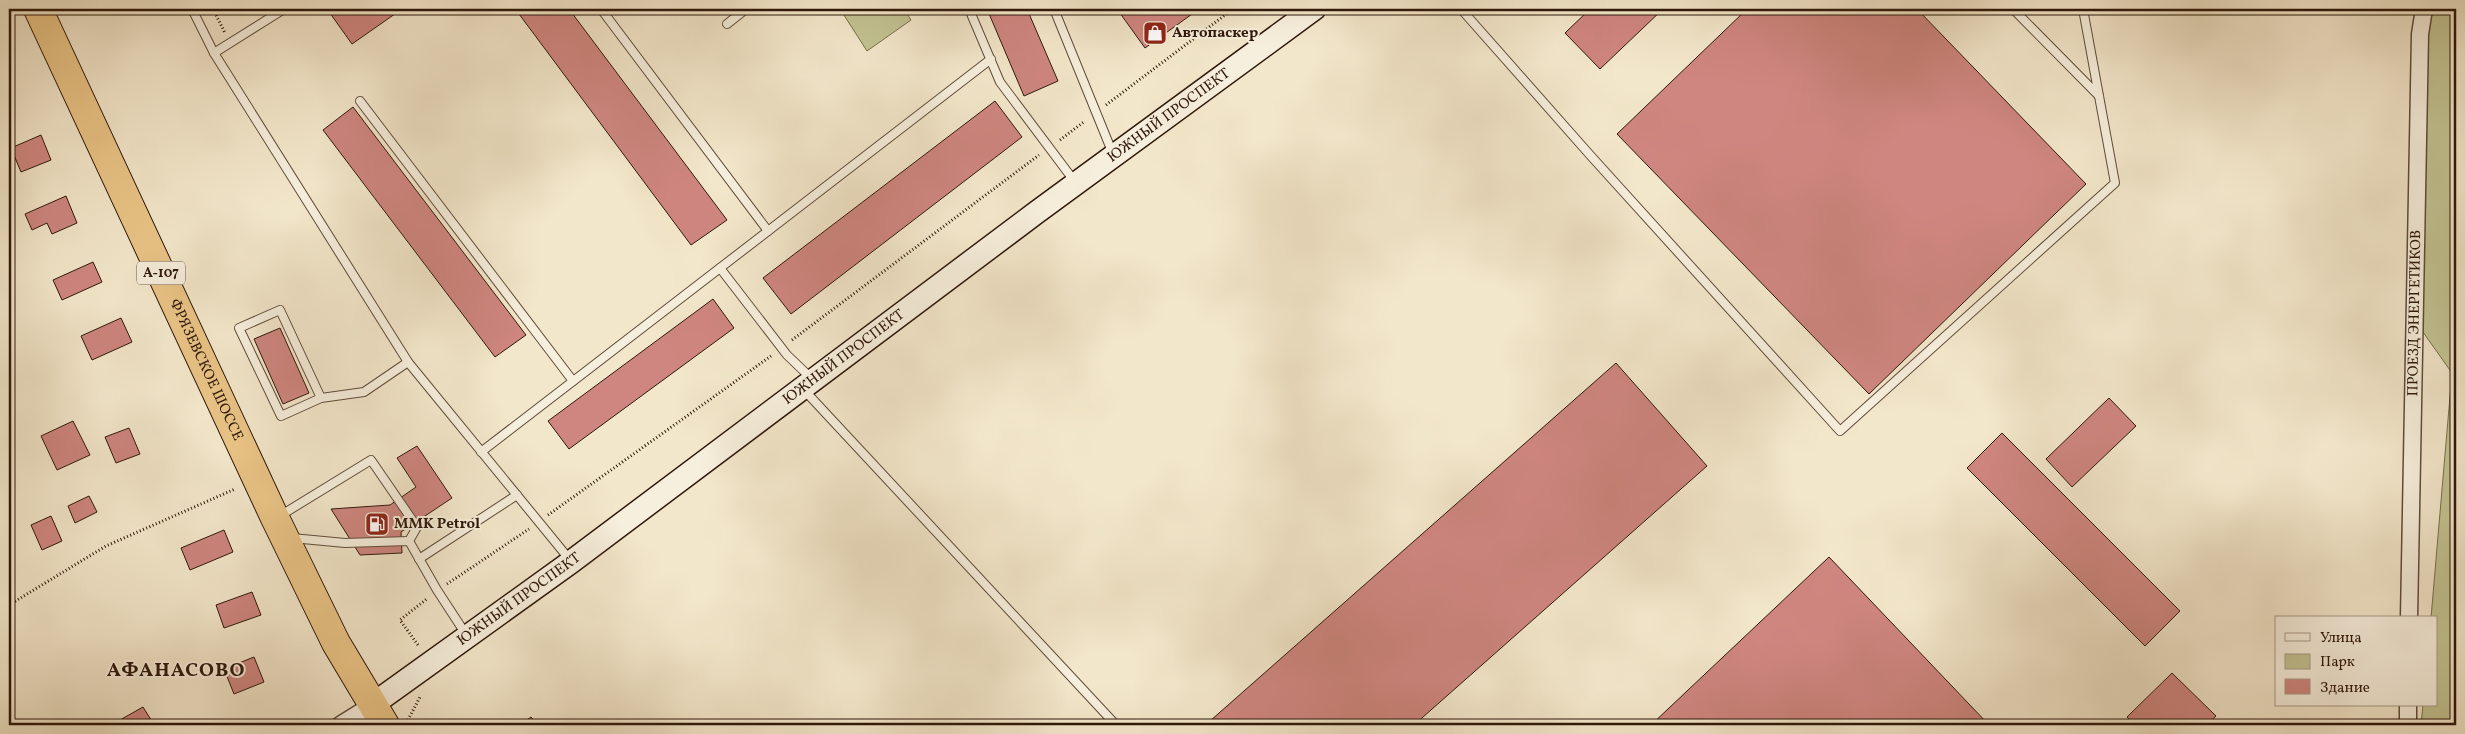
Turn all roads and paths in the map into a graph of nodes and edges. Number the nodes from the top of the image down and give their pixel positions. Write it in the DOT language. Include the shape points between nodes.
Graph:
graph roads {
  1 [pos="38,9"];
  2 [pos="192,9"];
  3 [pos="213,9"];
  4 [pos="284,9"];
  5 [pos="601,9"];
  6 [pos="746,9"];
  7 [pos="969,9"];
  8 [pos="1054,9"];
  9 [pos="1233,9"];
  10 [pos="1314,9"];
  11 [pos="1461,9"];
  12 [pos="2013,9"];
  13 [pos="2083,9"];
  14 [pos="2424,9"];
  15 [pos="727,24"];
  16 [pos="230,43"];
  17 [pos="214,53"];
  18 [pos="991,60"];
  19 [pos="2099,96"];
  20 [pos="360,101"];
  21 [pos="1097,112"];
  22 [pos="1049,148"];
  23 [pos="1114,155"];
  24 [pos="1076,183"];
  25 [pos="768,231"];
  26 [pos="720,268"];
  27 [pos="782,348"];
  28 [pos="408,362"];
  29 [pos="573,381"];
  30 [pos="807,383"];
  31 [pos="321,398"];
  32 [pos="481,452"];
  33 [pos="257,480"];
  34 [pos="517,495"];
  35 [pos="538,522"];
  36 [pos="280,528"];
  37 [pos="409,541"];
  38 [pos="419,559"];
  39 [pos="571,562"];
  40 [pos="437,590"];
  41 [pos="9,605"];
  42 [pos="2409,616"];
  43 [pos="468,637"];
  44 [pos="418,645"];
  45 [pos="424,690"];
  46 [pos="2408,706"];
  47 [pos="378,715"];
  48 [pos="340,725"];
  49 [pos="405,725"];
  50 [pos="1116,725"];
  51 [pos="2408,725"];
  1 -- 33 [label="highway, ФРЯЗЕВСКОЕ ШОССЕ / А-107"];
  2 -- 17 [label="lane"];
  3 -- 16 [label="path"];
  4 -- 16 [label="lane"];
  5 -- 25 [label="lane"];
  6 -- 15 [label="lane"];
  7 -- 18 [label="lane"];
  8 -- 21 [label="lane"];
  9 -- 21 [label="path"];
  10 -- 23 [label="main road, ЮЖНЫЙ ПРОСПЕКТ"];
  11 -- 19 [label="lane" via="1840,431 2115,183"];
  12 -- 19 [label="lane"];
  13 -- 19 [label="lane"];
  14 -- 42 [label="street, ПРОЕЗД ЭНЕРГЕТИКОВ" via="2420,34"];
  16 -- 17 [label="lane"];
  17 -- 28 [label="lane"];
  18 -- 22 [label="lane" via="1000,82"];
  18 -- 25 [label="lane"];
  20 -- 29 [label="lane"];
  21 -- 22 [label="path"];
  21 -- 23 [label="lane"];
  22 -- 24 [label="lane"];
  22 -- 27 [label="path"];
  23 -- 24 [label="main road, ЮЖНЫЙ ПРОСПЕКТ"];
  24 -- 30 [label="main road, ЮЖНЫЙ ПРОСПЕКТ"];
  25 -- 26 [label="lane"];
  26 -- 27 [label="lane"];
  26 -- 29 [label="lane"];
  27 -- 30 [label="lane"];
  27 -- 35 [label="path"];
  28 -- 31 [label="lane" via="364,392"];
  28 -- 32 [label="lane"];
  29 -- 32 [label="lane"];
  30 -- 39 [label="main road, ЮЖНЫЙ ПРОСПЕКТ"];
  30 -- 50 [label="lane"];
  31 -- 31 [label="lane" via="281,416 240,328 280,310"];
  32 -- 34 [label="lane"];
  33 -- 36 [label="highway, ФРЯЗЕВСКОЕ ШОССЕ / А-107"];
  33 -- 41 [label="path" via="106,546"];
  34 -- 35 [label="lane"];
  34 -- 38 [label="lane"];
  35 -- 39 [label="lane"];
  35 -- 40 [label="path"];
  36 -- 37 [label="lane" via="345,543"];
  36 -- 37 [label="lane" via="371,460 417,527"];
  36 -- 47 [label="highway, ФРЯЗЕВСКОЕ ШОССЕ / А-107" via="336,643"];
  37 -- 38 [label="lane"];
  38 -- 40 [label="lane"];
  39 -- 43 [label="main road, ЮЖНЫЙ ПРОСПЕКТ"];
  40 -- 43 [label="lane"];
  40 -- 44 [label="path" via="400,620"];
  43 -- 47 [label="main road, ЮЖНЫЙ ПРОСПЕКТ"];
  45 -- 49 [label="path"];
  46 -- 51 [label="street"];
  47 -- 48 [label="street"];
}
